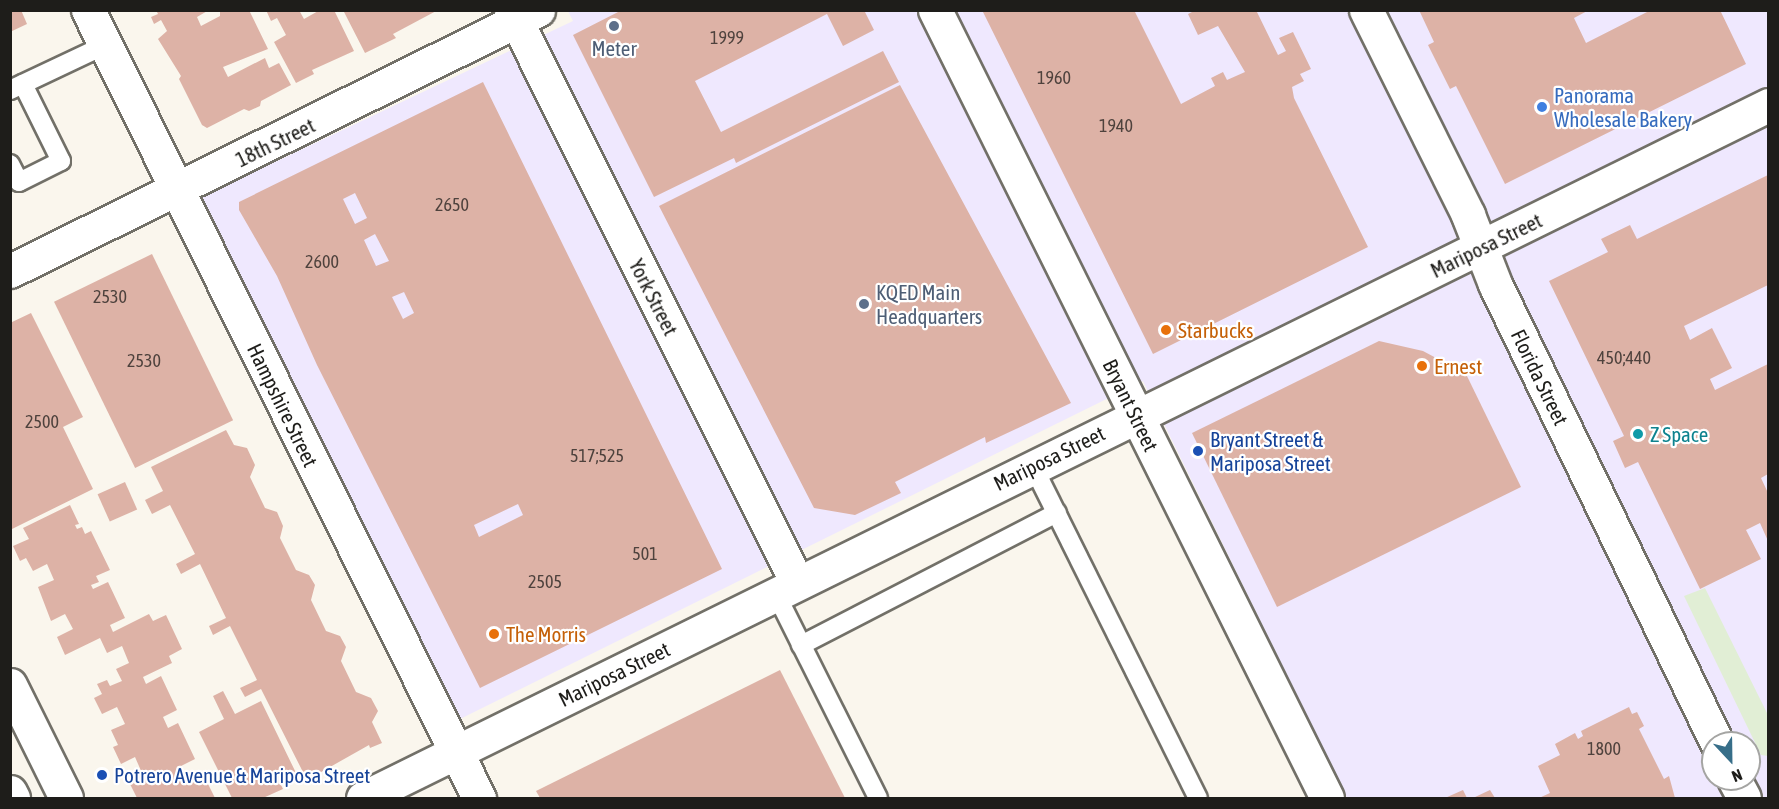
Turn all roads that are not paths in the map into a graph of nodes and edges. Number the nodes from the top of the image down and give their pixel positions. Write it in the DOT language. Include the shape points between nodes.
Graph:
graph roads {
  1 [pos="88,10"];
  2 [pos="935,10"];
  3 [pos="1366,10"];
  4 [pos="522,14"];
  5 [pos="105,45"];
  6 [pos="17,87"];
  7 [pos="1768,105"];
  8 [pos="10,164"];
  9 [pos="177,191"];
  10 [pos="1481,248"];
  11 [pos="10,271"];
  12 [pos="1136,415"];
  13 [pos="1033,466"];
  14 [pos="1058,513"];
  15 [pos="786,589"];
  16 [pos="801,645"];
  17 [pos="10,685"];
  18 [pos="1711,731"];
  19 [pos="456,753"];
  20 [pos="10,792"];
  21 [pos="14,798"];
  22 [pos="66,798"];
  23 [pos="363,798"];
  24 [pos="479,798"];
  25 [pos="878,798"];
  26 [pos="1198,798"];
  27 [pos="1327,798"];
  1 -- 5 [label="street, Hampshire Street"];
  2 -- 12 [label="street, Bryant Street"];
  3 -- 10 [label="street, Florida Street"];
  4 -- 9 [label="street, 18th Street"];
  4 -- 15 [label="street, York Street"];
  5 -- 6 [label="lane"];
  5 -- 9 [label="street, Hampshire Street"];
  6 -- 8 [label="lane" via="61,162 19,182"];
  7 -- 10 [label="street, Mariposa Street"];
  9 -- 11 [label="street, 18th Street"];
  9 -- 19 [label="street, Hampshire Street"];
  10 -- 12 [label="street, Mariposa Street"];
  10 -- 18 [label="street, Florida Street"];
  12 -- 13 [label="street, Mariposa Street"];
  12 -- 27 [label="street, Bryant Street"];
  13 -- 14 [label="lane"];
  13 -- 15 [label="street, Mariposa Street"];
  14 -- 16 [label="lane"];
  14 -- 26 [label="lane"];
  15 -- 16 [label="lane"];
  15 -- 19 [label="street, Mariposa Street"];
  16 -- 25 [label="lane"];
  17 -- 22 [label="street"];
  19 -- 23 [label="street, Mariposa Street"];
  19 -- 24 [label="street, Hampshire Street"];
  20 -- 21 [label="street"];
}
